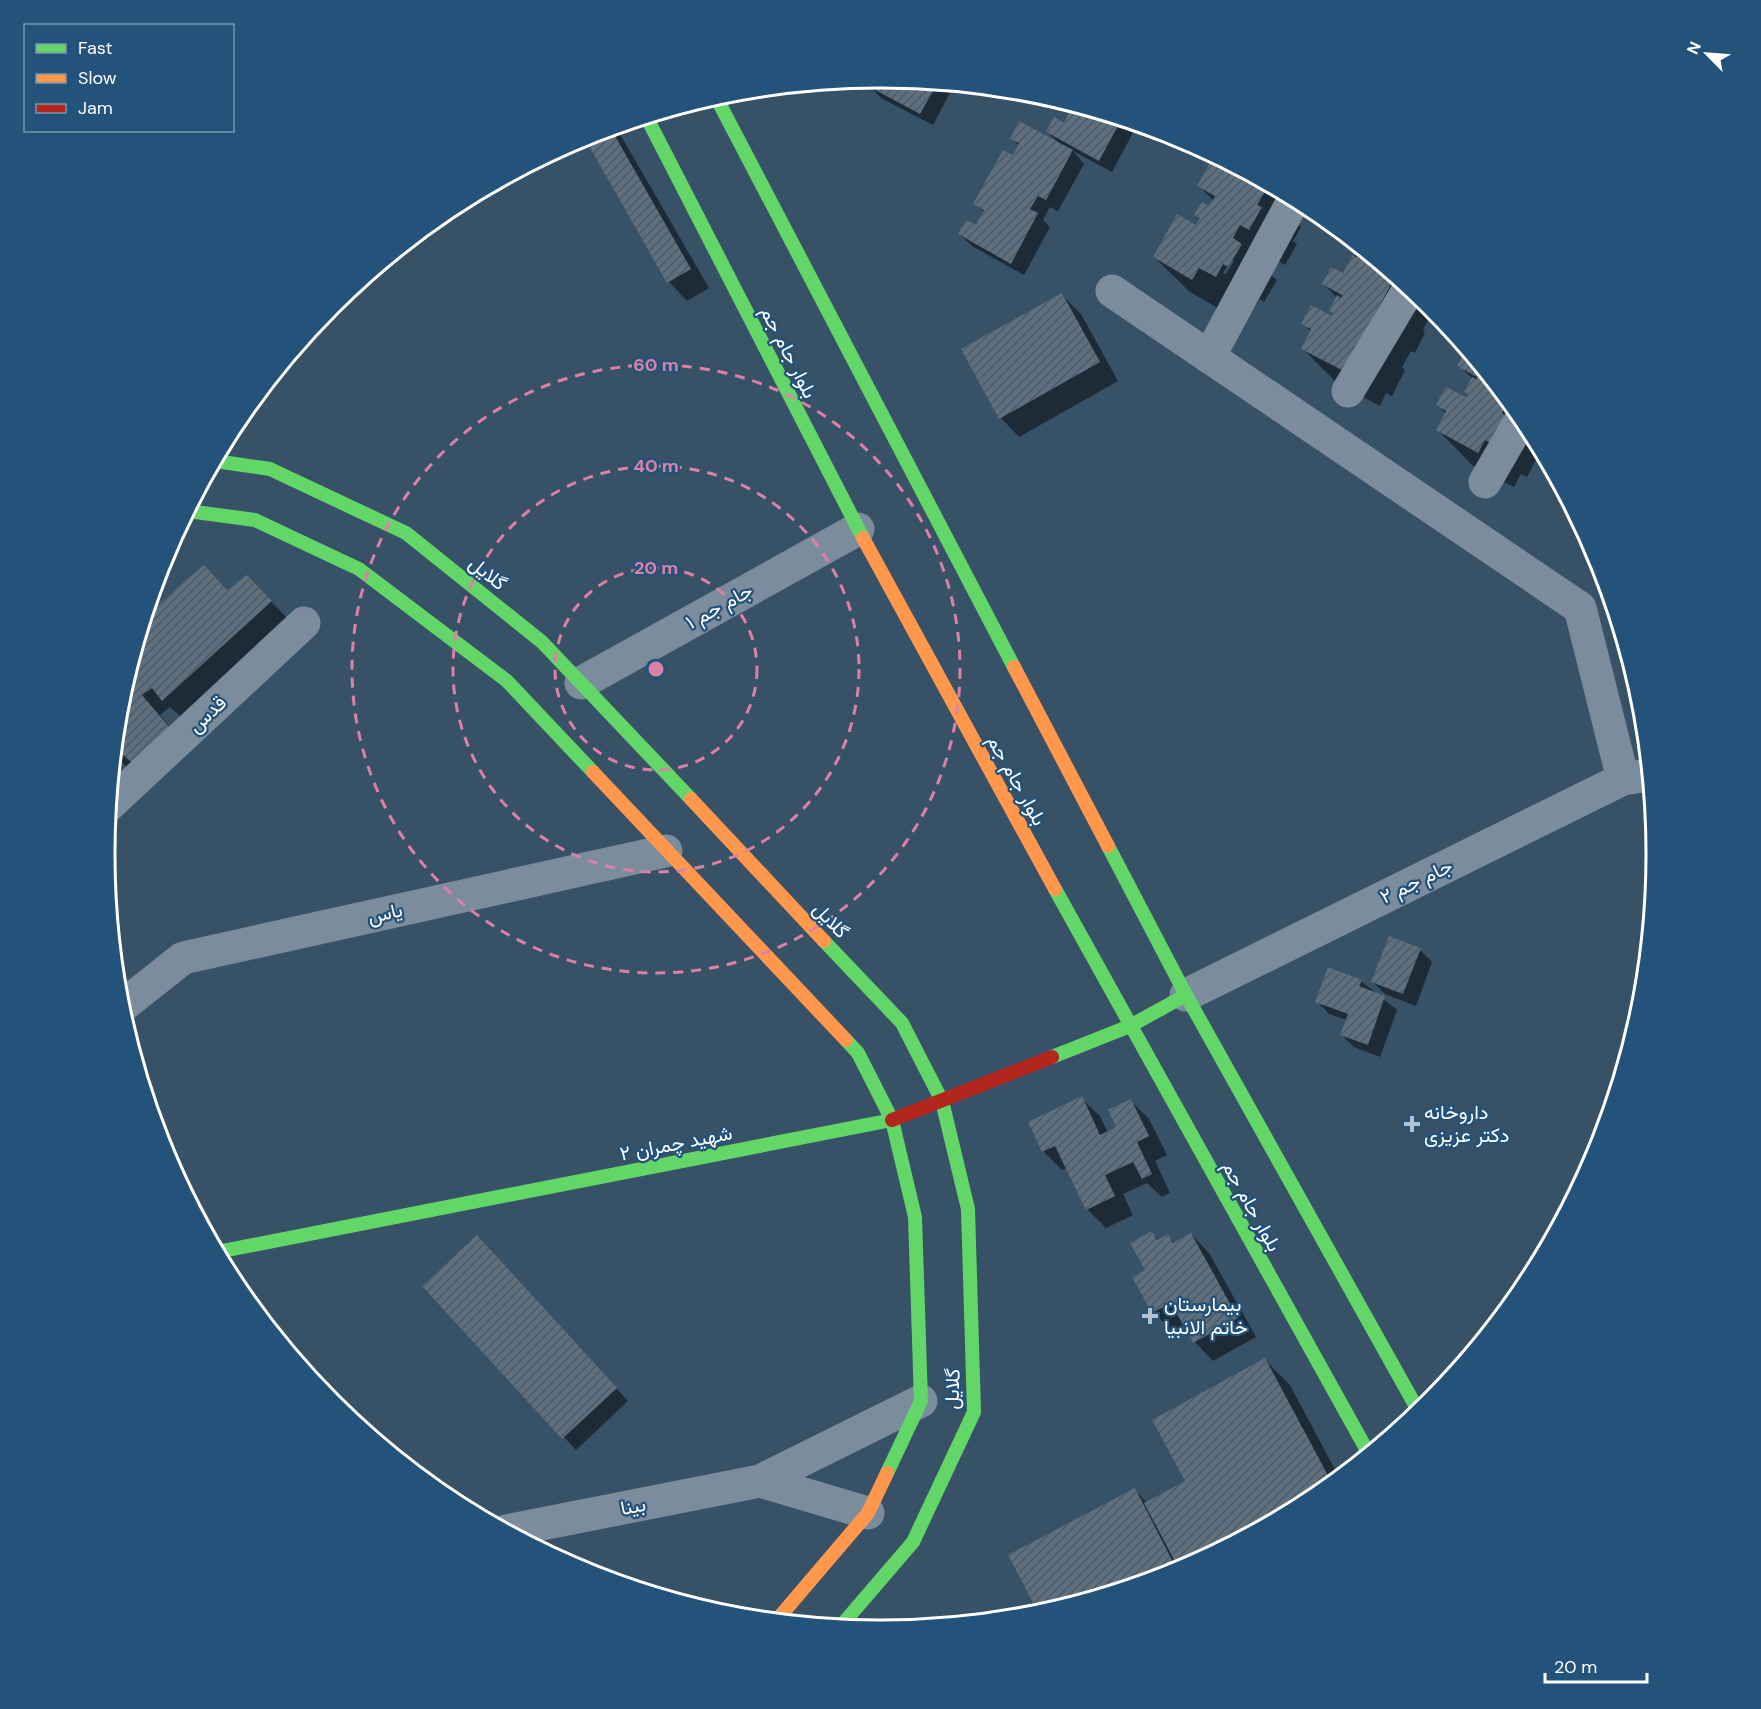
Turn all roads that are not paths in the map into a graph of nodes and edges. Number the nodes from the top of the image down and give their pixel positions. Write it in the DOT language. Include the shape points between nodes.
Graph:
graph roads {
  1 [pos="720,106"];
  2 [pos="650,124"];
  3 [pos="1289,207"];
  4 [pos="1112,291"];
  5 [pos="1405,296"];
  6 [pos="1209,357"];
  7 [pos="1348,391"];
  8 [pos="1516,428"];
  9 [pos="223,462"];
  10 [pos="1485,482"];
  11 [pos="195,512"];
  12 [pos="858,529"];
  13 [pos="304,623"];
  14 [pos="581,683"];
  15 [pos="1636,777"];
  16 [pos="117,798"];
  17 [pos="666,851"];
  18 [pos="1186,995"];
  19 [pos="129,1001"];
  20 [pos="1130,1026"];
  21 [pos="942,1101"];
  22 [pos="892,1120"];
  23 [pos="225,1250"];
  24 [pos="921,1401"];
  25 [pos="1414,1403"];
  26 [pos="1365,1447"];
  27 [pos="760,1481"];
  28 [pos="868,1513"];
  29 [pos="517,1529"];
  30 [pos="782,1614"];
  31 [pos="847,1619"];
  1 -- 18 [label="street"];
  2 -- 12 [label="street, بلوار جام جم"];
  3 -- 6 [label="street"];
  4 -- 6 [label="street"];
  5 -- 7 [label="street"];
  6 -- 15 [label="street" via="1580,608"];
  8 -- 10 [label="street"];
  9 -- 14 [label="street, گلایل" via="270,469 406,533 542,642"];
  11 -- 17 [label="street, گلایل" via="255,520 359,569 507,681"];
  12 -- 14 [label="street, جام جم ۱"];
  12 -- 20 [label="street, بلوار جام جم"];
  13 -- 16 [label="street, قدس"];
  14 -- 21 [label="street, گلایل" via="902,1023"];
  15 -- 18 [label="street, جام جم ۲"];
  17 -- 19 [label="street, یاس" via="183,958"];
  17 -- 22 [label="street, گلایل" via="858,1053"];
  18 -- 20 [label="street, شهید چمران ۲"];
  18 -- 25 [label="street"];
  20 -- 21 [label="street, شهید چمران ۲"];
  20 -- 26 [label="street, بلوار جام جم"];
  21 -- 22 [label="street, شهید چمران ۲"];
  21 -- 31 [label="street, گلایل" via="968,1209 974,1412 913,1542"];
  22 -- 23 [label="street, شهید چمران ۲"];
  22 -- 24 [label="street, گلایل" via="915,1216"];
  24 -- 27 [label="street"];
  24 -- 28 [label="street, گلایل"];
  27 -- 28 [label="street"];
  27 -- 29 [label="street, بینا"];
  28 -- 30 [label="street, گلایل"];
}
